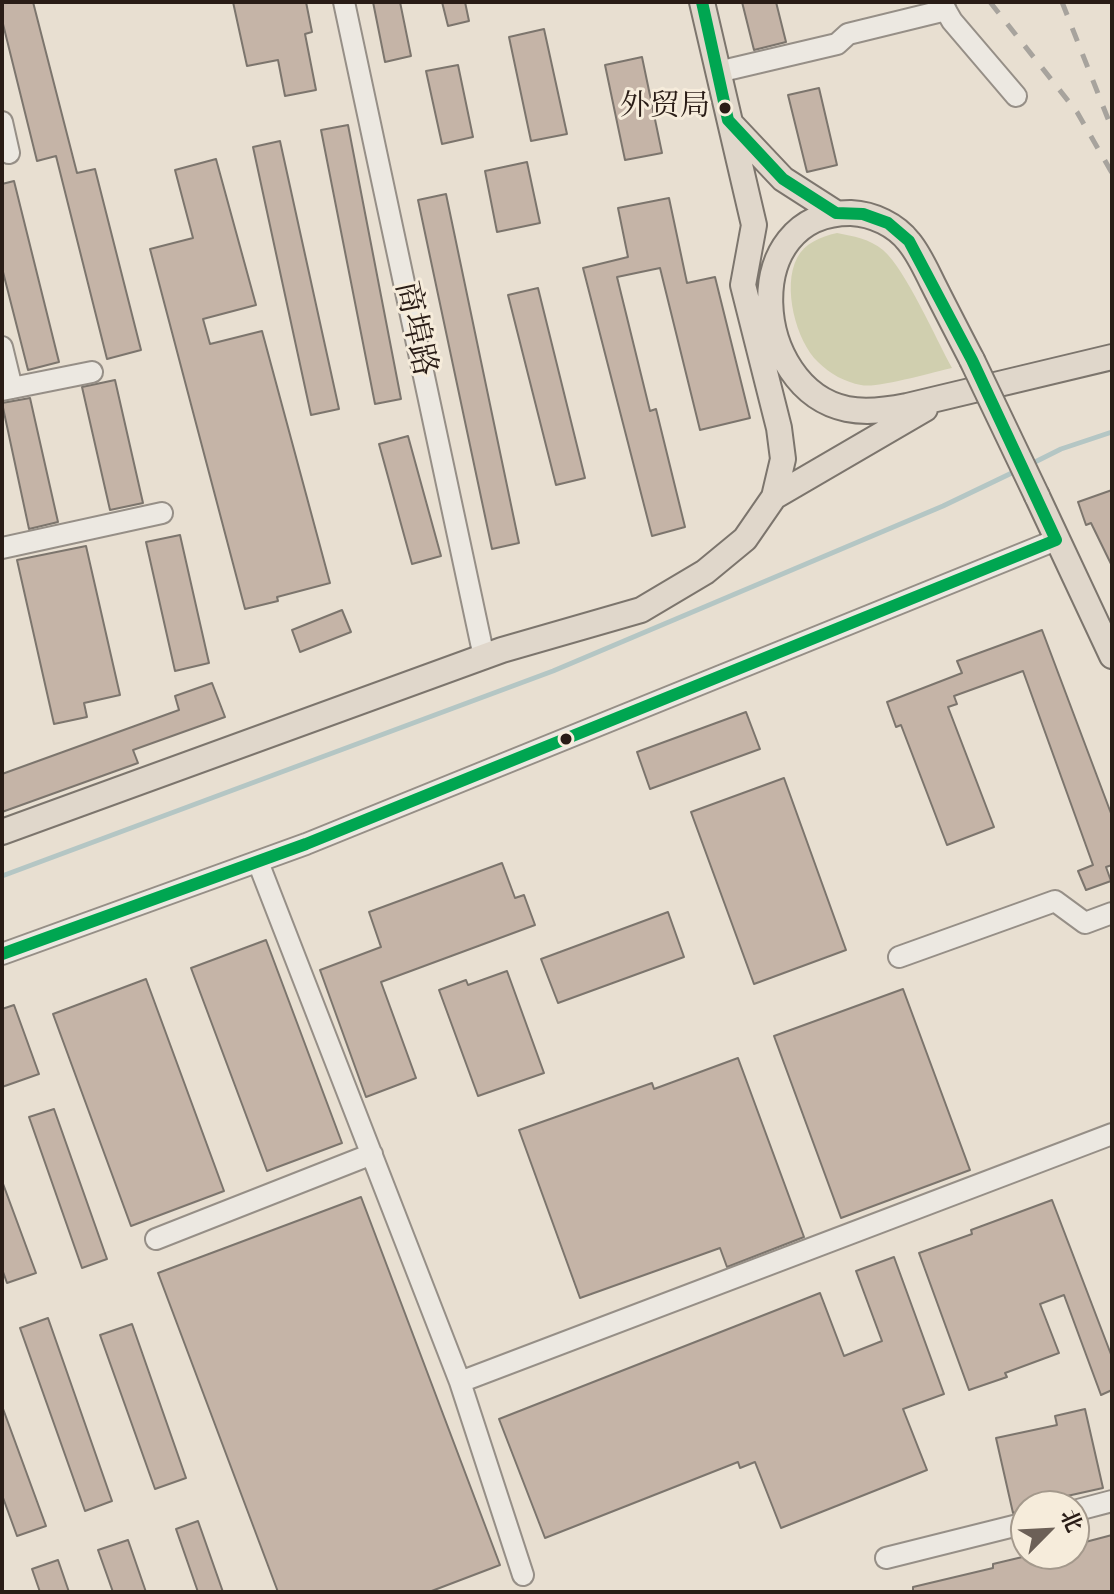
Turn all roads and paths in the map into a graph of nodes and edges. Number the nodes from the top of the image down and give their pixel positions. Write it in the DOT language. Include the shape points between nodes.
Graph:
graph roads {
  1 [pos="344,2"];
  2 [pos="702,2"];
  3 [pos="943,6"];
  4 [pos="718,72"];
  5 [pos="1016,96"];
  6 [pos="728,120"];
  7 [pos="2,122"];
  8 [pos="9,153"];
  9 [pos="836,213"];
  10 [pos="754,225"];
  11 [pos="776,261"];
  12 [pos="2,347"];
  13 [pos="1112,357"];
  14 [pos="92,372"];
  15 [pos="7,389"];
  16 [pos="945,397"];
  17 [pos="774,497"];
  18 [pos="162,513"];
  19 [pos="1056,540"];
  20 [pos="2,548"];
  21 [pos="1112,656"];
  22 [pos="484,657"];
  23 [pos="2,832"];
  24 [pos="258,862"];
  25 [pos="1112,913"];
  26 [pos="2,954"];
  27 [pos="899,957"];
  28 [pos="1112,1134"];
  29 [pos="372,1154"];
  30 [pos="156,1239"];
  31 [pos="460,1382"];
  32 [pos="1112,1501"];
  33 [pos="1090,1507"];
  34 [pos="1010,1527"];
  35 [pos="886,1558"];
  36 [pos="523,1575"];
  1 -- 22 [label="street, 商埠路"];
  2 -- 4 [label="main road"];
  3 -- 4 [label="street" via="848,34 837,44"];
  3 -- 5 [label="street"];
  4 -- 6 [label="main road"];
  6 -- 9 [label="main road" via="783,179"];
  6 -- 10 [label="main road"];
  7 -- 8 [label="street"];
  9 -- 11 [label="main road" via="811,222 790,239"];
  9 -- 19 [label="main road, bridge" via="863,214 888,223 909,241 972,360"];
  10 -- 11 [label="main road"];
  10 -- 17 [label="main road" via="743,285 779,428 783,459"];
  11 -- 16 [label="main road" via="770,318 796,378 819,398 846,409 875,412"];
  12 -- 15 [label="street"];
  13 -- 16 [label="main road"];
  14 -- 15 [label="street"];
  16 -- 17 [label="main road"];
  17 -- 22 [label="main road" via="745,539 705,572 641,610"];
  18 -- 20 [label="street"];
  19 -- 21 [label="main road"];
  19 -- 24 [label="street"];
  22 -- 23 [label="main road"];
  24 -- 26 [label="street"];
  24 -- 29 [label="street"];
  25 -- 27 [label="street" via="1085,923 1055,901"];
  28 -- 31 [label="street"];
  29 -- 30 [label="street"];
  29 -- 31 [label="street"];
  31 -- 36 [label="street"];
  32 -- 33 [label="street"];
  34 -- 35 [label="street"];
}
